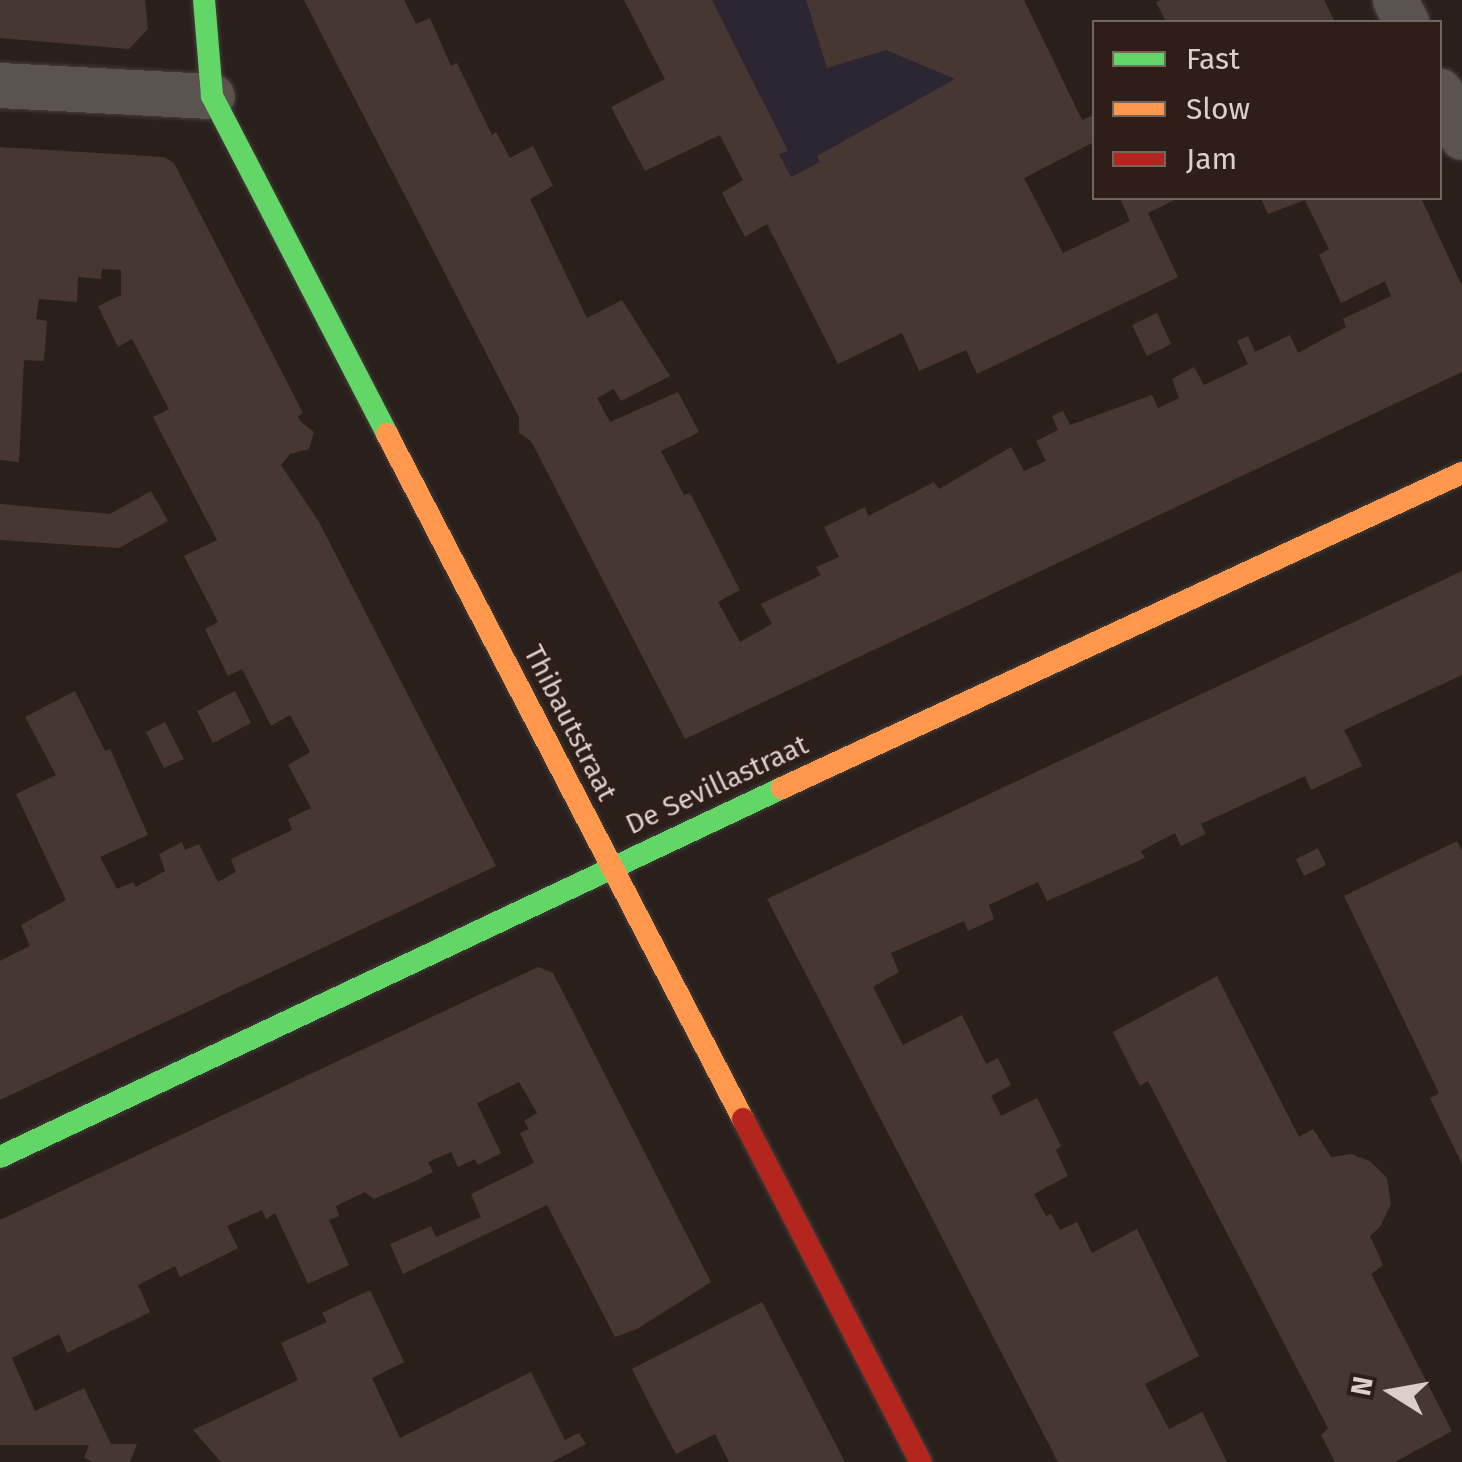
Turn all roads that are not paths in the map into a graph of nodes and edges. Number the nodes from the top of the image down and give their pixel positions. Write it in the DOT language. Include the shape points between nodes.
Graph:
graph roads {
  1 [pos="204,0"];
  2 [pos="0,85"];
  3 [pos="1442,95"];
  4 [pos="212,96"];
  5 [pos="1462,137"];
  6 [pos="1462,473"];
  7 [pos="611,868"];
  8 [pos="0,1157"];
  9 [pos="921,1462"];
  1 -- 4 [label="street, Thibautstraat"];
  2 -- 4 [label="street"];
  3 -- 5 [label="street"];
  4 -- 7 [label="street, Thibautstraat"];
  6 -- 7 [label="street, De Sevillastraat"];
  7 -- 8 [label="street, De Sevillastraat"];
  7 -- 9 [label="street, Thibautstraat"];
}
